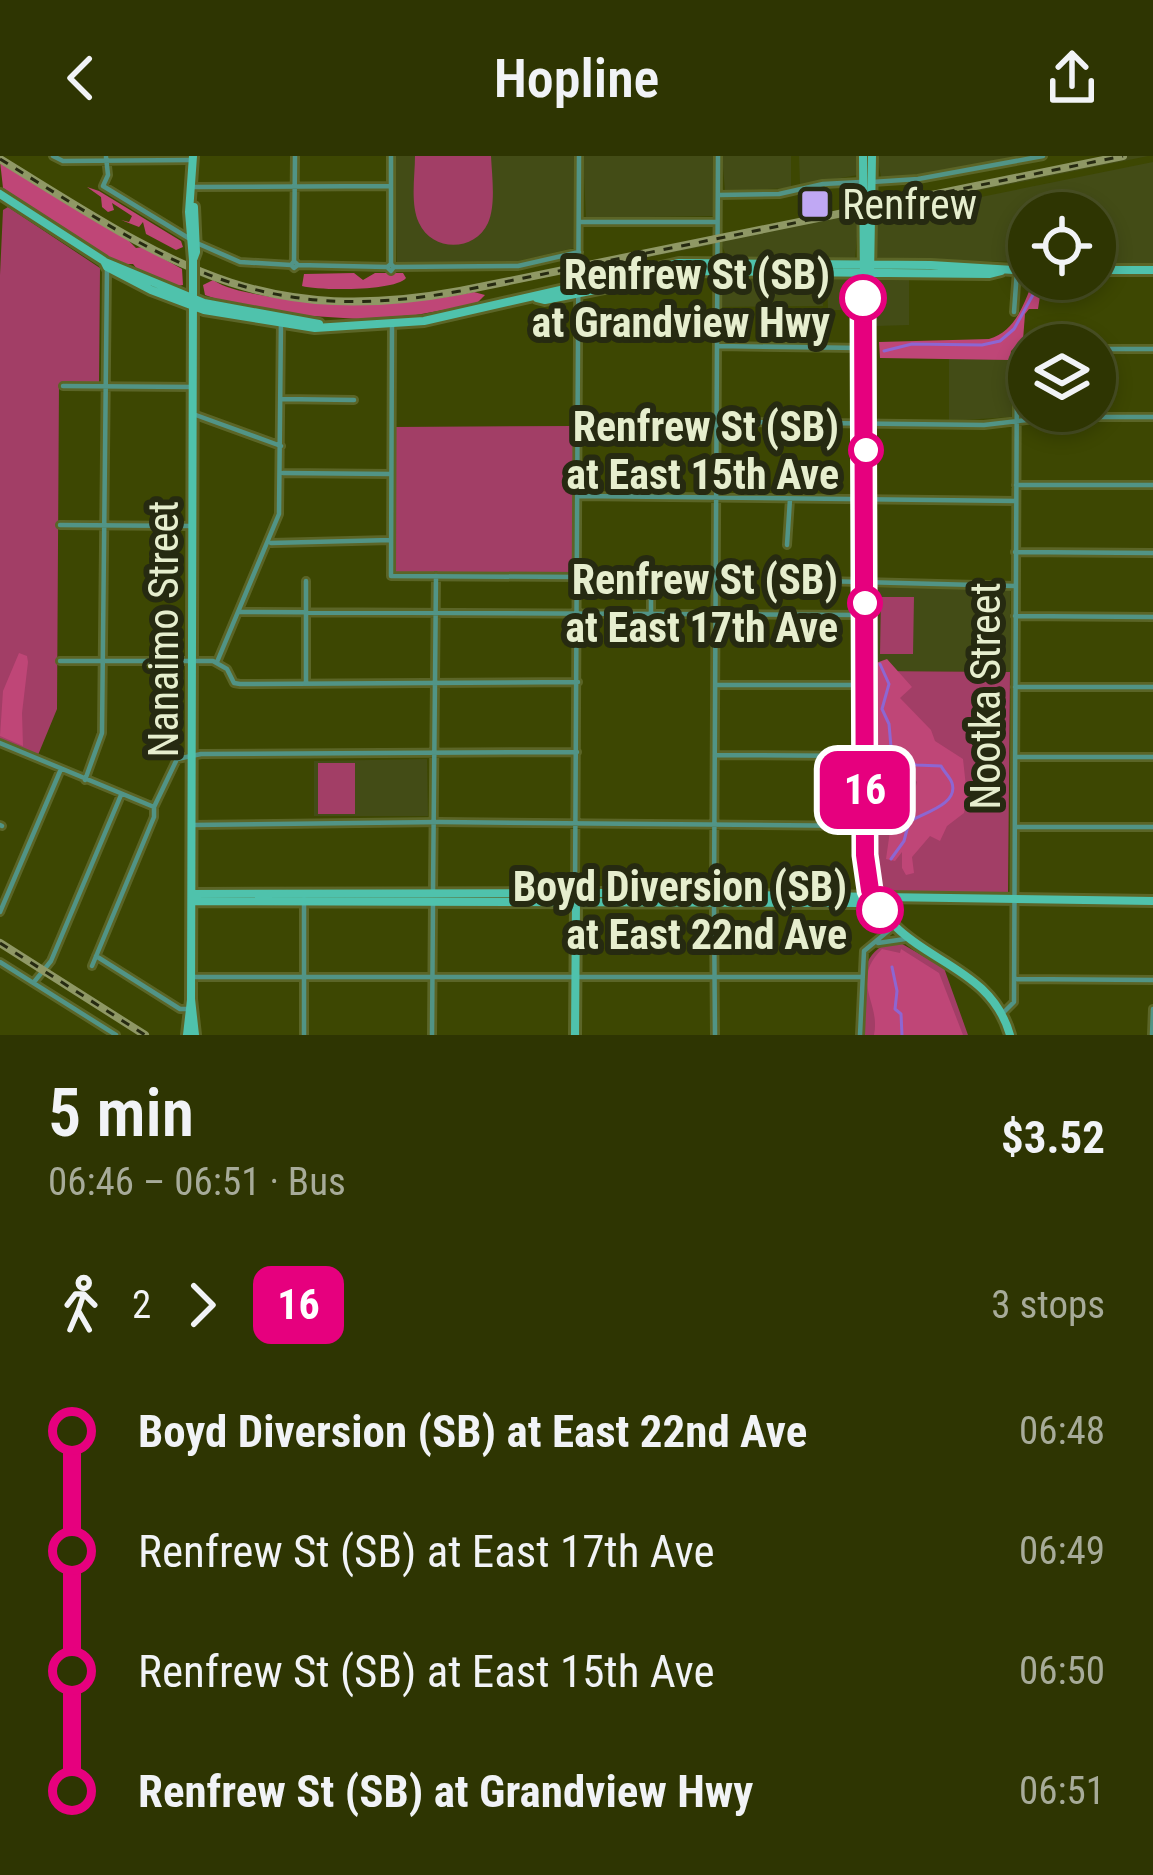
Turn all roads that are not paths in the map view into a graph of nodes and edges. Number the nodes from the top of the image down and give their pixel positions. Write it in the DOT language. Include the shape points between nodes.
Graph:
graph roads {
  1 [pos="53,156"];
  2 [pos="295,156"];
  3 [pos="391,156"];
  4 [pos="579,156"];
  5 [pos="718,156"];
  6 [pos="867,156"];
  7 [pos="1042,156"];
  8 [pos="106,158"];
  9 [pos="193,158"];
  10 [pos="868,182"];
  11 [pos="295,186"];
  12 [pos="392,186"];
  13 [pos="193,187"];
  14 [pos="718,195"];
  15 [pos="2,198"];
  16 [pos="579,222"];
  17 [pos="718,222"];
  18 [pos="193,249"];
  19 [pos="579,252"];
  20 [pos="105,264"];
  21 [pos="294,264"];
  22 [pos="391,266"];
  23 [pos="718,267"];
  24 [pos="579,269"];
  25 [pos="867,269"];
  26 [pos="1116,270"];
  27 [pos="1153,270"];
  28 [pos="1008,271"];
  29 [pos="614,276"];
  30 [pos="579,289"];
  31 [pos="192,298"];
  32 [pos="1015,300"];
  33 [pos="1014,312"];
  34 [pos="281,321"];
  35 [pos="392,325"];
  36 [pos="717,346"];
  37 [pos="867,348"];
  38 [pos="1116,349"];
  39 [pos="1153,349"];
  40 [pos="63,386"];
  41 [pos="104,387"];
  42 [pos="194,388"];
  43 [pos="281,398"];
  44 [pos="354,400"];
  45 [pos="193,414"];
  46 [pos="1153,417"];
  47 [pos="1116,418"];
  48 [pos="579,420"];
  49 [pos="717,422"];
  50 [pos="1008,422"];
  51 [pos="866,423"];
  52 [pos="1016,432"];
  53 [pos="280,446"];
  54 [pos="280,473"];
  55 [pos="391,474"];
  56 [pos="1016,484"];
  57 [pos="1153,485"];
  58 [pos="579,496"];
  59 [pos="717,497"];
  60 [pos="790,499"];
  61 [pos="866,499"];
  62 [pos="1016,501"];
  63 [pos="60,525"];
  64 [pos="103,525"];
  65 [pos="193,526"];
  66 [pos="391,540"];
  67 [pos="268,543"];
  68 [pos="788,545"];
  69 [pos="1015,552"];
  70 [pos="1153,553"];
  71 [pos="651,574"];
  72 [pos="436,576"];
  73 [pos="579,577"];
  74 [pos="306,581"];
  75 [pos="823,581"];
  76 [pos="865,583"];
  77 [pos="1015,586"];
  78 [pos="238,612"];
  79 [pos="435,612"];
  80 [pos="579,612"];
  81 [pos="306,613"];
  82 [pos="651,613"];
  83 [pos="716,614"];
  84 [pos="865,615"];
  85 [pos="1015,616"];
  86 [pos="1153,616"];
  87 [pos="60,661"];
  88 [pos="101,661"];
  89 [pos="193,662"];
  90 [pos="217,662"];
  91 [pos="434,682"];
  92 [pos="578,682"];
  93 [pos="306,683"];
  94 [pos="716,685"];
  95 [pos="865,685"];
  96 [pos="1015,687"];
  97 [pos="1153,687"];
  98 [pos="0,743"];
  99 [pos="434,752"];
  100 [pos="577,752"];
  101 [pos="716,755"];
  102 [pos="193,756"];
  103 [pos="865,756"];
  104 [pos="1015,757"];
  105 [pos="1153,757"];
  106 [pos="61,770"];
  107 [pos="85,780"];
  108 [pos="121,795"];
  109 [pos="154,807"];
  110 [pos="433,822"];
  111 [pos="577,822"];
  112 [pos="715,824"];
  113 [pos="192,825"];
  114 [pos="865,826"];
  115 [pos="1016,826"];
  116 [pos="1153,827"];
  117 [pos="433,896"];
  118 [pos="304,897"];
  119 [pos="575,897"];
  120 [pos="192,898"];
  121 [pos="714,898"];
  122 [pos="874,899"];
  123 [pos="1015,901"];
  124 [pos="1153,901"];
  125 [pos="0,912"];
  126 [pos="893,927"];
  127 [pos="905,939"];
  128 [pos="878,943"];
  129 [pos="96,956"];
  130 [pos="0,962"];
  131 [pos="92,965"];
  132 [pos="304,975"];
  133 [pos="433,975"];
  134 [pos="575,975"];
  135 [pos="715,976"];
  136 [pos="191,977"];
  137 [pos="861,977"];
  138 [pos="1014,980"];
  139 [pos="1153,980"];
  140 [pos="34,982"];
  141 [pos="189,1004"];
  142 [pos="1153,1009"];
  143 [pos="1002,1013"];
  144 [pos="116,1035"];
  145 [pos="191,1035"];
  146 [pos="304,1035"];
  147 [pos="432,1035"];
  148 [pos="575,1035"];
  149 [pos="715,1035"];
  150 [pos="860,1035"];
  151 [pos="1010,1035"];
  152 [pos="1153,1035"];
  1 -- 8 [label="street"];
  2 -- 11 [label="street"];
  3 -- 12 [label="street"];
  4 -- 16 [label="street"];
  5 -- 14 [label="street"];
  6 -- 10 [label="street"];
  7 -- 10 [label="street"];
  8 -- 9 [label="street"];
  8 -- 18 [label="street" via="103,186"];
  9 -- 13 [label="street, Nanaimo Street"];
  10 -- 14 [label="street"];
  10 -- 25 [label="street"];
  11 -- 12 [label="street"];
  11 -- 13 [label="street"];
  11 -- 21 [label="street"];
  12 -- 22 [label="street"];
  13 -- 18 [label="street, Nanaimo Street"];
  14 -- 17 [label="street"];
  15 -- 20 [label="street"];
  16 -- 17 [label="street"];
  16 -- 19 [label="street"];
  17 -- 23 [label="street"];
  18 -- 21 [label="street"];
  18 -- 31 [label="street, Nanaimo Street, bridge"];
  19 -- 22 [label="street" via="518,266"];
  19 -- 24 [label="street"];
  20 -- 31 [label="street"];
  20 -- 41 [label="street"];
  21 -- 22 [label="street"];
  23 -- 25 [label="street"];
  23 -- 29 [label="street" via="679,263"];
  23 -- 30 [label="street"];
  23 -- 36 [label="street"];
  24 -- 29 [label="street"];
  24 -- 30 [label="street"];
  25 -- 28 [label="street"];
  25 -- 37 [label="street"];
  26 -- 27 [label="street"];
  29 -- 30 [label="street"];
  30 -- 35 [label="street"];
  30 -- 48 [label="street"];
  31 -- 34 [label="street"];
  31 -- 42 [label="street, Nanaimo Street"];
  32 -- 33 [label="street"];
  34 -- 35 [label="street"];
  34 -- 43 [label="street"];
  35 -- 55 [label="street"];
  36 -- 37 [label="street"];
  36 -- 49 [label="street"];
  37 -- 51 [label="street"];
  38 -- 39 [label="street"];
  40 -- 41 [label="street"];
  41 -- 42 [label="street"];
  41 -- 64 [label="street"];
  42 -- 45 [label="street, Nanaimo Street"];
  43 -- 44 [label="street"];
  43 -- 53 [label="street"];
  45 -- 53 [label="street"];
  45 -- 65 [label="street, Nanaimo Street"];
  46 -- 47 [label="street"];
  48 -- 49 [label="street"];
  48 -- 58 [label="street"];
  49 -- 51 [label="street"];
  49 -- 59 [label="street"];
  50 -- 51 [label="street"];
  51 -- 61 [label="street"];
  52 -- 56 [label="street, Nootka Street"];
  53 -- 54 [label="street"];
  54 -- 55 [label="street"];
  54 -- 67 [label="street" via="280,514"];
  55 -- 66 [label="street"];
  56 -- 57 [label="street"];
  56 -- 62 [label="street, Nootka Street"];
  58 -- 59 [label="street"];
  58 -- 73 [label="street"];
  59 -- 60 [label="street"];
  59 -- 83 [label="street"];
  60 -- 61 [label="street"];
  60 -- 68 [label="street"];
  61 -- 62 [label="street"];
  61 -- 76 [label="street"];
  62 -- 69 [label="street, Nootka Street"];
  63 -- 64 [label="street"];
  64 -- 65 [label="street"];
  64 -- 88 [label="street"];
  65 -- 89 [label="street, Nanaimo Street"];
  66 -- 67 [label="street"];
  66 -- 72 [label="street" via="391,576"];
  67 -- 78 [label="street"];
  69 -- 70 [label="street"];
  69 -- 77 [label="street, Nootka Street"];
  71 -- 82 [label="street"];
  72 -- 73 [label="street"];
  72 -- 79 [label="street"];
  73 -- 80 [label="street"];
  74 -- 81 [label="street"];
  75 -- 76 [label="street"];
  76 -- 77 [label="street"];
  76 -- 84 [label="street"];
  77 -- 85 [label="street, Nootka Street"];
  78 -- 81 [label="street"];
  78 -- 90 [label="street"];
  79 -- 80 [label="street"];
  79 -- 81 [label="street"];
  79 -- 91 [label="street"];
  80 -- 82 [label="street"];
  80 -- 92 [label="street"];
  81 -- 93 [label="street"];
  82 -- 83 [label="street"];
  83 -- 84 [label="street"];
  83 -- 94 [label="street"];
  84 -- 95 [label="street"];
  85 -- 86 [label="street"];
  85 -- 96 [label="street, Nootka Street"];
  87 -- 88 [label="street"];
  88 -- 89 [label="street"];
  88 -- 107 [label="street" via="102,734"];
  89 -- 90 [label="street"];
  89 -- 102 [label="street, Nanaimo Street"];
  90 -- 93 [label="street" via="234,683"];
  91 -- 92 [label="street"];
  91 -- 93 [label="street"];
  91 -- 99 [label="street"];
  92 -- 100 [label="street"];
  94 -- 95 [label="street"];
  94 -- 101 [label="street"];
  95 -- 103 [label="street"];
  96 -- 97 [label="street"];
  96 -- 104 [label="street, Nootka Street"];
  98 -- 106 [label="street"];
  99 -- 100 [label="street"];
  99 -- 102 [label="street"];
  99 -- 110 [label="street"];
  100 -- 111 [label="street"];
  101 -- 103 [label="street"];
  101 -- 112 [label="street"];
  102 -- 109 [label="street" via="174,762"];
  102 -- 113 [label="street, Nanaimo Street"];
  103 -- 114 [label="street"];
  104 -- 105 [label="street"];
  104 -- 115 [label="street, Nootka Street"];
  106 -- 107 [label="street"];
  106 -- 125 [label="street"];
  107 -- 108 [label="street"];
  108 -- 109 [label="street"];
  108 -- 140 [label="street" via="51,961"];
  109 -- 129 [label="street"];
  110 -- 111 [label="street"];
  110 -- 113 [label="street"];
  110 -- 117 [label="street"];
  111 -- 112 [label="street"];
  111 -- 119 [label="street"];
  112 -- 114 [label="street"];
  112 -- 121 [label="street"];
  113 -- 120 [label="street, Nanaimo Street"];
  114 -- 122 [label="street"];
  115 -- 116 [label="street"];
  115 -- 123 [label="street, Nootka Street"];
  117 -- 118 [label="street"];
  117 -- 119 [label="street"];
  117 -- 133 [label="street"];
  118 -- 120 [label="street"];
  118 -- 132 [label="street"];
  119 -- 121 [label="street"];
  119 -- 134 [label="street"];
  120 -- 136 [label="street, Nanaimo Street"];
  121 -- 122 [label="street"];
  121 -- 135 [label="street"];
  122 -- 123 [label="street"];
  122 -- 126 [label="street"];
  123 -- 124 [label="street"];
  123 -- 138 [label="street, Nootka Street"];
  126 -- 127 [label="street"];
  126 -- 128 [label="street"];
  127 -- 128 [label="street"];
  127 -- 143 [label="street" via="972,979"];
  128 -- 137 [label="street" via="864,952"];
  129 -- 131 [label="street"];
  129 -- 141 [label="street" via="180,1009"];
  130 -- 140 [label="street"];
  132 -- 133 [label="street"];
  132 -- 136 [label="street"];
  132 -- 146 [label="street"];
  133 -- 134 [label="street"];
  133 -- 147 [label="street"];
  134 -- 135 [label="street"];
  134 -- 148 [label="street"];
  135 -- 137 [label="street"];
  135 -- 149 [label="street"];
  136 -- 141 [label="street, Nanaimo Street"];
  137 -- 150 [label="street"];
  138 -- 139 [label="street"];
  138 -- 143 [label="street, Nootka Street" via="1012,1006"];
  140 -- 144 [label="street"];
  141 -- 145 [label="street, Nanaimo Street"];
  142 -- 152 [label="street"];
  143 -- 151 [label="street"];
}
